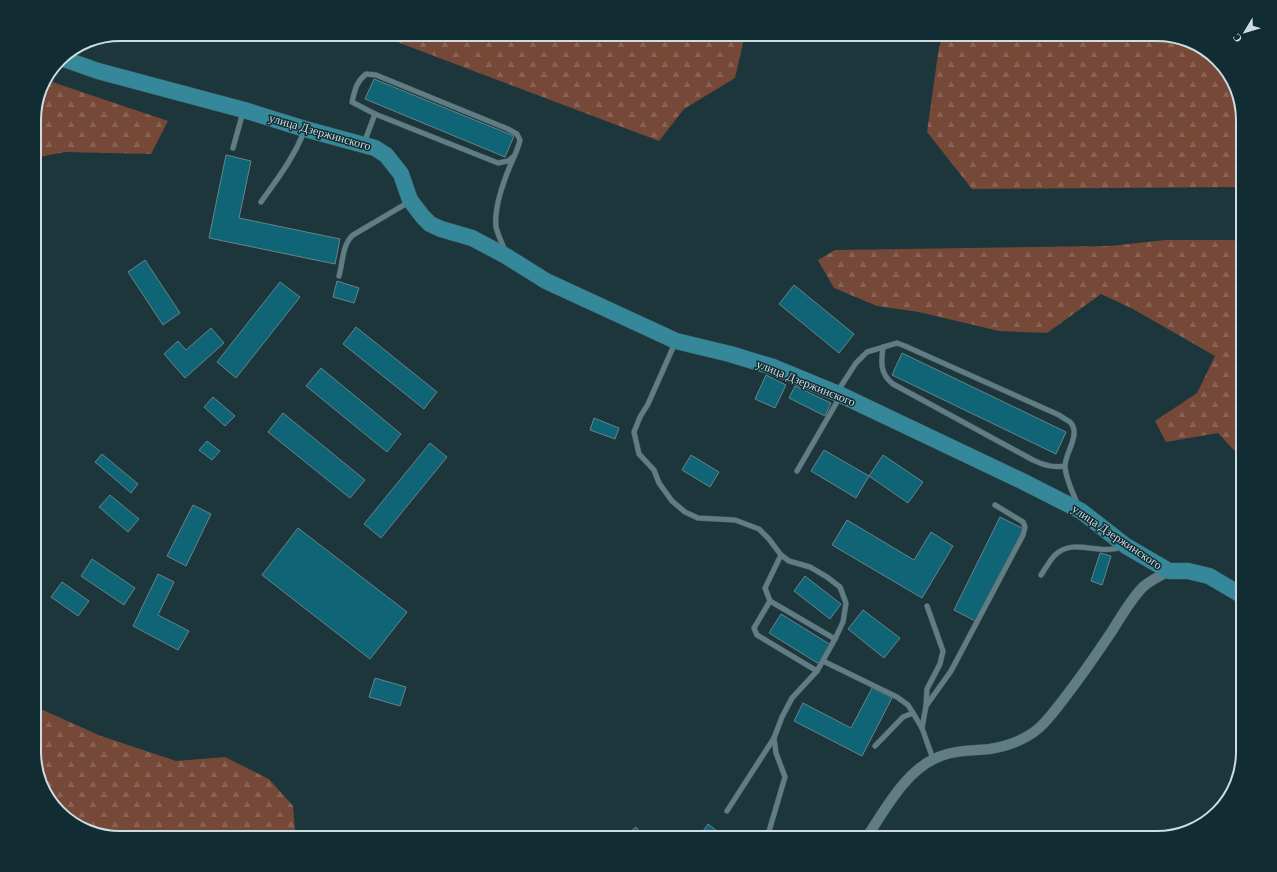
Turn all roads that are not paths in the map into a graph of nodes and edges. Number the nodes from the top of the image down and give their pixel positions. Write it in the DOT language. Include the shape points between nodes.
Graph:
graph roads {
  1 [pos="68,60"];
  2 [pos="244,110"];
  3 [pos="375,114"];
  4 [pos="305,129"];
  5 [pos="364,144"];
  6 [pos="233,148"];
  7 [pos="515,155"];
  8 [pos="410,200"];
  9 [pos="261,202"];
  10 [pos="506,256"];
  11 [pos="339,276"];
  12 [pos="676,341"];
  13 [pos="883,347"];
  14 [pos="841,395"];
  15 [pos="1065,466"];
  16 [pos="797,470"];
  17 [pos="995,505"];
  18 [pos="1081,511"];
  19 [pos="1126,546"];
  20 [pos="781,555"];
  21 [pos="1169,572"];
  22 [pos="1041,575"];
  23 [pos="1236,592"];
  24 [pos="770,601"];
  25 [pos="926,606"];
  26 [pos="836,639"];
  27 [pos="823,661"];
  28 [pos="817,671"];
  29 [pos="926,706"];
  30 [pos="913,713"];
  31 [pos="922,728"];
  32 [pos="774,738"];
  33 [pos="875,746"];
  34 [pos="933,759"];
  35 [pos="727,812"];
  36 [pos="769,831"];
  37 [pos="871,831"];
  1 -- 2 [label="main road, улица Дзержинского" via="98,71"];
  2 -- 4 [label="main road, улица Дзержинского"];
  2 -- 6 [label="lane"];
  3 -- 5 [label="lane"];
  3 -- 7 [label="lane" via="498,163 508,161"];
  3 -- 7 [label="lane" via="352,102 356,85 366,74 376,75 508,129 517,134 520,140"];
  4 -- 5 [label="main road, улица Дзержинского"];
  4 -- 9 [label="lane" via="289,164"];
  5 -- 8 [label="main road, улица Дзержинского" via="386,155 401,174"];
  7 -- 10 [label="lane" via="496,215 496,227"];
  8 -- 10 [label="main road, улица Дзержинского" via="430,224 472,238"];
  8 -- 11 [label="lane" via="349,238"];
  10 -- 12 [label="main road, улица Дзержинского" via="546,281"];
  12 -- 14 [label="main road, улица Дзержинского" via="773,367"];
  12 -- 20 [label="lane" via="634,432 639,454 654,470 659,483 672,500 685,512 698,518 735,520 759,529"];
  13 -- 14 [label="lane" via="867,352 856,363 841,386"];
  13 -- 15 [label="lane" via="884,374 893,384 1033,460 1046,466"];
  13 -- 15 [label="lane" via="897,343 905,346 1059,415 1071,423 1074,432 1074,440"];
  14 -- 16 [label="lane"];
  14 -- 18 [label="main road, улица Дзержинского"];
  15 -- 18 [label="lane"];
  17 -- 29 [label="lane" via="1023,522 1023,535 951,671"];
  18 -- 19 [label="main road, улица Дзержинского"];
  19 -- 21 [label="main road, улица Дзержинского"];
  19 -- 22 [label="lane" via="1110,550 1072,547 1062,550 1054,556"];
  20 -- 24 [label="lane" via="765,588"];
  20 -- 26 [label="lane" via="789,561 810,567 840,587 846,603 843,622"];
  21 -- 23 [label="main road" via="1188,571 1210,576"];
  21 -- 34 [label="street, улица Дзержинского" via="1153,579 1142,588 1070,691 1048,719 1029,736 1006,746 961,751"];
  24 -- 26 [label="lane"];
  24 -- 28 [label="lane" via="754,628 757,635"];
  25 -- 29 [label="lane" via="942,651 940,664 927,689"];
  26 -- 27 [label="lane"];
  27 -- 28 [label="lane"];
  27 -- 30 [label="lane" via="897,697 908,705"];
  28 -- 32 [label="lane" via="792,698"];
  29 -- 31 [label="lane"];
  30 -- 31 [label="lane"];
  30 -- 33 [label="lane" via="903,717"];
  31 -- 34 [label="lane"];
  32 -- 35 [label="lane"];
  32 -- 36 [label="lane" via="776,753 785,777"];
  34 -- 37 [label="street, улица Дзержинского" via="909,777"];
}
